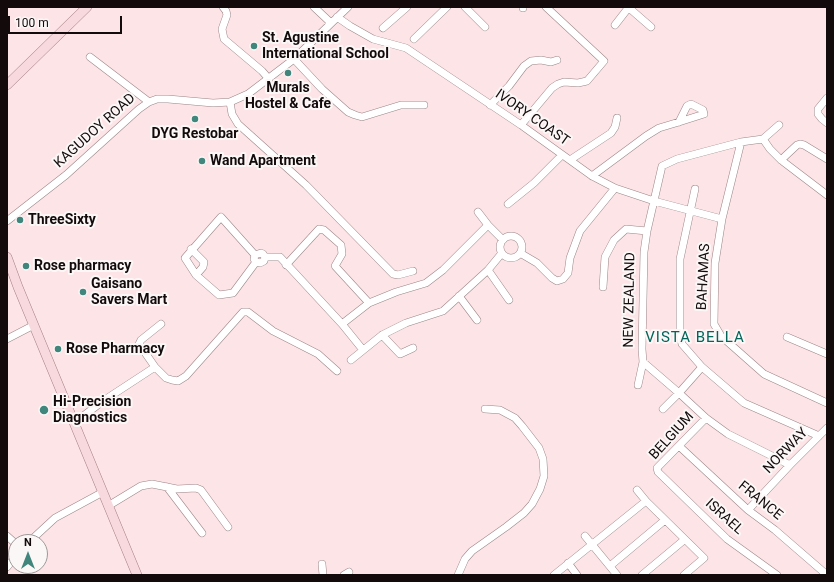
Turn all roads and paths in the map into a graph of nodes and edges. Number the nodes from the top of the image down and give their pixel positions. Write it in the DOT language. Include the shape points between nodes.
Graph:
graph roads {
  1 [pos="87,7"];
  2 [pos="223,7"];
  3 [pos="314,7"];
  4 [pos="348,7"];
  5 [pos="407,7"];
  6 [pos="447,7"];
  7 [pos="465,7"];
  8 [pos="546,7"];
  9 [pos="628,7"];
  10 [pos="337,17"];
  11 [pos="331,23"];
  12 [pos="615,26"];
  13 [pos="485,27"];
  14 [pos="650,27"];
  15 [pos="383,28"];
  16 [pos="414,39"];
  17 [pos="90,57"];
  18 [pos="294,59"];
  19 [pos="557,60"];
  20 [pos="269,79"];
  21 [pos="7,86"];
  22 [pos="827,98"];
  23 [pos="149,102"];
  24 [pos="230,102"];
  25 [pos="424,105"];
  26 [pos="490,105"];
  27 [pos="617,118"];
  28 [pos="679,122"];
  29 [pos="827,123"];
  30 [pos="521,125"];
  31 [pos="779,125"];
  32 [pos="763,139"];
  33 [pos="741,142"];
  34 [pos="562,155"];
  35 [pos="827,159"];
  36 [pos="570,160"];
  37 [pos="781,160"];
  38 [pos="592,176"];
  39 [pos="615,188"];
  40 [pos="695,189"];
  41 [pos="827,196"];
  42 [pos="654,201"];
  43 [pos="508,204"];
  44 [pos="690,210"];
  45 [pos="478,212"];
  46 [pos="722,219"];
  47 [pos="7,221"];
  48 [pos="488,224"];
  49 [pos="647,231"];
  50 [pos="503,240"];
  51 [pos="191,249"];
  52 [pos="502,253"];
  53 [pos="520,253"];
  54 [pos="7,257"];
  55 [pos="255,258"];
  56 [pos="286,265"];
  57 [pos="488,270"];
  58 [pos="413,271"];
  59 [pos="196,275"];
  60 [pos="603,286"];
  61 [pos="459,296"];
  62 [pos="509,300"];
  63 [pos="369,302"];
  64 [pos="477,320"];
  65 [pos="161,324"];
  66 [pos="342,324"];
  67 [pos="34,325"];
  68 [pos="382,335"];
  69 [pos="787,337"];
  70 [pos="7,339"];
  71 [pos="413,348"];
  72 [pos="363,350"];
  73 [pos="827,354"];
  74 [pos="351,360"];
  75 [pos="643,362"];
  76 [pos="702,366"];
  77 [pos="156,367"];
  78 [pos="337,371"];
  79 [pos="638,385"];
  80 [pos="680,393"];
  81 [pos="827,403"];
  82 [pos="485,409"];
  83 [pos="663,409"];
  84 [pos="706,418"];
  85 [pos="74,423"];
  86 [pos="827,428"];
  87 [pos="819,436"];
  88 [pos="680,446"];
  89 [pos="790,465"];
  90 [pos="658,472"];
  91 [pos="167,487"];
  92 [pos="637,490"];
  93 [pos="103,492"];
  94 [pos="646,501"];
  95 [pos="108,506"];
  96 [pos="748,510"];
  97 [pos="665,520"];
  98 [pos="228,528"];
  99 [pos="202,533"];
  100 [pos="38,534"];
  101 [pos="585,536"];
  102 [pos="684,540"];
  103 [pos="591,544"];
  104 [pos="568,563"];
  105 [pos="322,564"];
  106 [pos="610,566"];
  107 [pos="135,574"];
  108 [pos="323,575"];
  109 [pos="458,575"];
  110 [pos="554,575"];
  111 [pos="578,575"];
  112 [pos="618,575"];
  113 [pos="642,575"];
  114 [pos="684,575"];
  115 [pos="777,575"];
  116 [pos="827,575"];
  1 -- 21 [label="main road"];
  2 -- 20 [label="street" via="227,15 222,29 224,39"];
  3 -- 11 [label="street"];
  4 -- 10 [label="street, KAGUDOY ROAD"];
  5 -- 15 [label="street"];
  6 -- 16 [label="street"];
  7 -- 13 [label="street"];
  8 -- 30 [label="street" via="604,61 587,81 564,82 552,88"];
  9 -- 12 [label="street"];
  9 -- 14 [label="street"];
  10 -- 11 [label="street, KAGUDOY ROAD"];
  10 -- 26 [label="street, IVORY COAST" via="373,39 406,48"];
  11 -- 18 [label="street, KAGUDOY ROAD"];
  17 -- 23 [label="street"];
  18 -- 20 [label="street, KAGUDOY ROAD"];
  18 -- 25 [label="street" via="322,90 355,115 362,117 401,105"];
  19 -- 26 [label="street" via="531,61"];
  20 -- 24 [label="street, KAGUDOY ROAD" via="248,94"];
  22 -- 29 [label="street" via="818,109 818,114"];
  23 -- 24 [label="street, KAGUDOY ROAD" via="157,99"];
  23 -- 47 [label="street, KAGUDOY ROAD" via="66,175"];
  24 -- 58 [label="street" via="232,114 238,124 306,185 393,274"];
  26 -- 30 [label="street, IVORY COAST"];
  27 -- 36 [label="street" via="611,133"];
  28 -- 38 [label="street" via="659,128 646,136"];
  30 -- 34 [label="street, IVORY COAST"];
  31 -- 32 [label="street"];
  32 -- 33 [label="street"];
  32 -- 37 [label="street"];
  33 -- 42 [label="street, NEW ZEALAND" via="677,159 662,166"];
  33 -- 46 [label="street, BAHAMAS"];
  34 -- 36 [label="street, IVORY COAST"];
  34 -- 43 [label="street" via="534,184"];
  35 -- 37 [label="street" via="800,144"];
  36 -- 38 [label="street, IVORY COAST"];
  37 -- 41 [label="street"];
  38 -- 39 [label="street, IVORY COAST"];
  39 -- 42 [label="street, IVORY COAST"];
  39 -- 53 [label="street" via="580,231 570,258 568,273 563,279 557,281 552,278 537,263"];
  40 -- 44 [label="street"];
  42 -- 44 [label="street, IVORY COAST"];
  42 -- 49 [label="street, NEW ZEALAND"];
  44 -- 46 [label="street, IVORY COAST"];
  44 -- 76 [label="street" via="680,259 680,336 682,344"];
  45 -- 48 [label="street"];
  46 -- 81 [label="street, BAHAMAS" via="715,271 714,324 721,336 764,374"];
  48 -- 50 [label="street"];
  48 -- 63 [label="street" via="426,283"];
  49 -- 60 [label="street" via="626,229 614,240 605,257"];
  49 -- 75 [label="street, NEW ZEALAND" via="644,252"];
  50 -- 52 [label="street" via="500,246"];
  50 -- 53 [label="street" via="510,236 516,238 522,246"];
  51 -- 55 [label="street" via="220,217"];
  51 -- 59 [label="street" via="185,258"];
  51 -- 59 [label="street" via="204,262"];
  52 -- 53 [label="street" via="511,258"];
  52 -- 57 [label="street"];
  54 -- 67 [label="main road"];
  55 -- 56 [label="street" via="261,252 265,257 280,257"];
  55 -- 59 [label="street" via="234,293 218,295"];
  56 -- 63 [label="street" via="319,230 324,230 341,245 342,254 335,266"];
  56 -- 66 [label="street"];
  57 -- 61 [label="street"];
  57 -- 62 [label="street"];
  61 -- 64 [label="street"];
  61 -- 68 [label="street" via="443,311 406,323"];
  63 -- 66 [label="street"];
  65 -- 77 [label="street" via="139,344"];
  66 -- 72 [label="street"];
  67 -- 70 [label="street"];
  67 -- 85 [label="main road"];
  68 -- 71 [label="street" via="400,354"];
  68 -- 72 [label="street"];
  69 -- 73 [label="street"];
  72 -- 74 [label="street"];
  75 -- 79 [label="street"];
  75 -- 80 [label="street, NEW ZEALAND"];
  76 -- 80 [label="street"];
  76 -- 87 [label="street" via="744,404"];
  77 -- 78 [label="street" via="166,378 172,380 186,376 243,312 248,312 273,331 318,354"];
  77 -- 85 [label="street"];
  80 -- 83 [label="street"];
  80 -- 84 [label="street, NEW ZEALAND"];
  82 -- 109 [label="street" via="500,410 515,418 539,448 543,459 544,476 532,504 524,513 472,551 465,559"];
  84 -- 88 [label="street, BELGIUM"];
  84 -- 89 [label="street, NEW ZEALAND" via="728,434"];
  85 -- 93 [label="main road"];
  86 -- 87 [label="street, NORWAY"];
  87 -- 89 [label="street, NORWAY"];
  88 -- 90 [label="street, BELGIUM" via="657,468"];
  88 -- 96 [label="street, FRANCE"];
  89 -- 96 [label="street, NORWAY"];
  90 -- 115 [label="street, ISRAEL" via="727,539"];
  91 -- 95 [label="street" via="152,484 141,486"];
  91 -- 98 [label="street" via="201,490"];
  91 -- 99 [label="street"];
  92 -- 94 [label="street"];
  93 -- 95 [label="main road"];
  93 -- 100 [label="street" via="55,518"];
  94 -- 97 [label="street"];
  94 -- 103 [label="street"];
  95 -- 107 [label="main road"];
  96 -- 116 [label="street, FRANCE"];
  97 -- 102 [label="street"];
  97 -- 106 [label="street"];
  101 -- 103 [label="street"];
  102 -- 113 [label="street"];
  102 -- 114 [label="street" via="704,558"];
  103 -- 104 [label="street"];
  103 -- 106 [label="street"];
  104 -- 110 [label="street"];
  104 -- 111 [label="street"];
  105 -- 108 [label="street"];
  106 -- 112 [label="street"];
}
